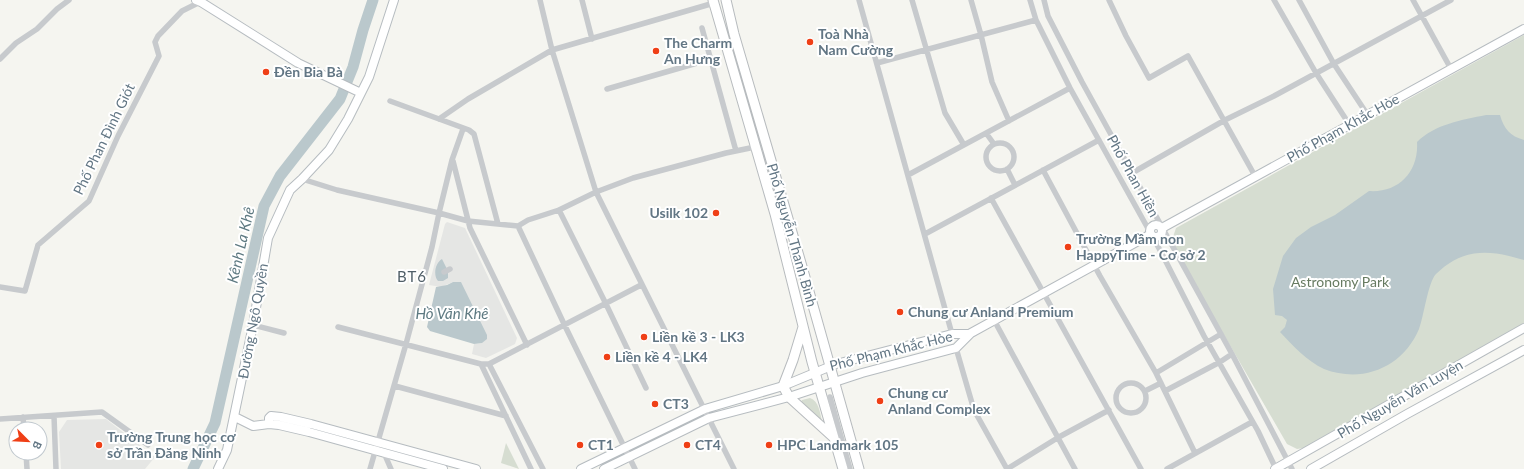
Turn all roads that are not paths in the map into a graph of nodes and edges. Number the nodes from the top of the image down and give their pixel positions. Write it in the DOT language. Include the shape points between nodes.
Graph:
graph roads {
  1 [pos="69,0"];
  2 [pos="394,0"];
  3 [pos="540,0"];
  4 [pos="582,0"];
  5 [pos="727,0"];
  6 [pos="859,0"];
  7 [pos="912,0"];
  8 [pos="971,0"];
  9 [pos="1030,0"];
  10 [pos="1044,0"];
  11 [pos="1109,0"];
  12 [pos="1274,0"];
  13 [pos="1299,0"];
  14 [pos="1413,0"];
  15 [pos="1451,0"];
  16 [pos="200,1"];
  17 [pos="713,2"];
  18 [pos="1422,16"];
  19 [pos="1036,20"];
  20 [pos="702,28"];
  21 [pos="1524,29"];
  22 [pos="981,35"];
  23 [pos="592,39"];
  24 [pos="552,50"];
  25 [pos="926,50"];
  26 [pos="0,59"];
  27 [pos="711,60"];
  28 [pos="877,63"];
  29 [pos="1334,64"];
  30 [pos="1451,69"];
  31 [pos="1316,73"];
  32 [pos="1070,88"];
  33 [pos="607,89"];
  34 [pos="358,91"];
  35 [pos="390,101"];
  36 [pos="1367,114"];
  37 [pos="439,119"];
  38 [pos="1225,120"];
  39 [pos="1008,121"];
  40 [pos="1349,124"];
  41 [pos="463,129"];
  42 [pos="986,133"];
  43 [pos="1099,140"];
  44 [pos="994,144"];
  45 [pos="964,145"];
  46 [pos="755,147"];
  47 [pos="736,151"];
  48 [pos="452,160"];
  49 [pos="1007,169"];
  50 [pos="1043,170"];
  51 [pos="1132,173"];
  52 [pos="908,175"];
  53 [pos="1255,176"];
  54 [pos="302,179"];
  55 [pos="1015,185"];
  56 [pos="596,192"];
  57 [pos="991,198"];
  58 [pos="559,210"];
  59 [pos="439,213"];
  60 [pos="468,221"];
  61 [pos="498,224"];
  62 [pos="518,226"];
  63 [pos="1162,228"];
  64 [pos="924,234"];
  65 [pos="1151,234"];
  66 [pos="1094,265"];
  67 [pos="450,269"];
  68 [pos="444,272"];
  69 [pos="641,285"];
  70 [pos="0,287"];
  71 [pos="1044,292"];
  72 [pos="606,304"];
  73 [pos="994,320"];
  74 [pos="253,325"];
  75 [pos="565,326"];
  76 [pos="803,326"];
  77 [pos="338,327"];
  78 [pos="1524,328"];
  79 [pos="284,333"];
  80 [pos="952,334"];
  81 [pos="968,334"];
  82 [pos="1221,334"];
  83 [pos="1209,343"];
  84 [pos="406,344"];
  85 [pos="527,345"];
  86 [pos="956,348"];
  87 [pos="1524,350"];
  88 [pos="1232,354"];
  89 [pos="1220,362"];
  90 [pos="481,364"];
  91 [pos="490,364"];
  92 [pos="829,366"];
  93 [pos="815,372"];
  94 [pos="1156,373"];
  95 [pos="834,382"];
  96 [pos="1161,383"];
  97 [pos="395,386"];
  98 [pos="782,386"];
  99 [pos="819,387"];
  100 [pos="646,388"];
  101 [pos="1145,391"];
  102 [pos="1165,391"];
  103 [pos="789,397"];
  104 [pos="830,397"];
  105 [pos="705,409"];
  106 [pos="1109,410"];
  107 [pos="54,416"];
  108 [pos="506,416"];
  109 [pos="23,417"];
  110 [pos="235,417"];
  111 [pos="709,418"];
  112 [pos="0,419"];
  113 [pos="23,421"];
  114 [pos="1252,422"];
  115 [pos="269,424"];
  116 [pos="1059,437"];
  117 [pos="834,438"];
  118 [pos="378,443"];
  119 [pos="148,445"];
  120 [pos="625,448"];
  121 [pos="380,452"];
  122 [pos="1195,453"];
  123 [pos="630,457"];
  124 [pos="1290,465"];
  125 [pos="1169,468"];
  126 [pos="56,469"];
  127 [pos="218,469"];
  128 [pos="370,469"];
  129 [pos="391,469"];
  130 [pos="443,469"];
  131 [pos="476,469"];
  132 [pos="531,469"];
  133 [pos="543,469"];
  134 [pos="581,469"];
  135 [pos="604,469"];
  136 [pos="635,469"];
  137 [pos="734,469"];
  138 [pos="843,469"];
  139 [pos="850,469"];
  140 [pos="859,469"];
  141 [pos="1007,469"];
  142 [pos="1075,469"];
  143 [pos="1141,469"];
  144 [pos="1276,469"];
  145 [pos="1311,469"];
  1 -- 26 [label="street"];
  2 -- 34 [label="street" via="376,58"];
  3 -- 24 [label="street"];
  4 -- 23 [label="street"];
  5 -- 17 [label="street"];
  5 -- 92 [label="main road, Phố Nguyễn Thanh Bình" via="736,41"];
  6 -- 28 [label="street"];
  7 -- 25 [label="street"];
  8 -- 22 [label="street"];
  9 -- 19 [label="street, Phố Phan Hiền"];
  10 -- 51 [label="street, Phố Phan Hiền" via="1054,28"];
  11 -- 38 [label="street" via="1149,78 1188,56"];
  12 -- 31 [label="street"];
  13 -- 29 [label="street"];
  14 -- 18 [label="street"];
  15 -- 18 [label="street"];
  16 -- 34 [label="street" via="298,62"];
  16 -- 70 [label="street, Phố Phan Đình Giót" via="182,11 158,36 155,42 159,56 118,136 89,201 38,245 25,291"];
  17 -- 23 [label="street"];
  17 -- 46 [label="main road, Phố Nguyễn Thanh Bình"];
  18 -- 29 [label="street"];
  18 -- 30 [label="street"];
  19 -- 22 [label="street"];
  19 -- 32 [label="street, Phố Phan Hiền"];
  20 -- 27 [label="street"];
  21 -- 30 [label="street, Phố Phạm Khắc Hòe"];
  22 -- 25 [label="street"];
  22 -- 39 [label="street" via="992,82"];
  23 -- 24 [label="street"];
  24 -- 37 [label="street"];
  24 -- 56 [label="street"];
  25 -- 28 [label="street"];
  25 -- 45 [label="street" via="945,113"];
  27 -- 33 [label="street"];
  27 -- 47 [label="street"];
  28 -- 52 [label="street"];
  29 -- 31 [label="street"];
  29 -- 36 [label="street"];
  30 -- 36 [label="street, Phố Phạm Khắc Hòe"];
  31 -- 38 [label="street"];
  31 -- 40 [label="street"];
  32 -- 39 [label="street"];
  32 -- 43 [label="street, Phố Phan Hiền"];
  34 -- 54 [label="street, Đường Ngô Quyền" via="348,119 329,150"];
  35 -- 37 [label="street"];
  36 -- 40 [label="street, Phố Phạm Khắc Hòe"];
  37 -- 41 [label="street"];
  38 -- 51 [label="street"];
  38 -- 53 [label="street"];
  39 -- 42 [label="street"];
  40 -- 53 [label="street, Phố Phạm Khắc Hòe"];
  41 -- 48 [label="street"];
  41 -- 61 [label="street" via="474,134"];
  42 -- 44 [label="street"];
  42 -- 45 [label="street"];
  43 -- 50 [label="street"];
  43 -- 65 [label="street, Phố Phan Hiền"];
  44 -- 49 [label="street" via="1006,143 1013,149 1015,158 1012,166"];
  44 -- 49 [label="street" via="989,147 986,156 988,165 995,170"];
  45 -- 52 [label="street"];
  46 -- 47 [label="street"];
  46 -- 76 [label="main road, Phố Nguyễn Thanh Bình"];
  47 -- 56 [label="street" via="633,178"];
  48 -- 59 [label="street"];
  48 -- 60 [label="street"];
  49 -- 55 [label="street"];
  50 -- 55 [label="street"];
  50 -- 66 [label="street"];
  51 -- 63 [label="street, Phố Phan Hiền"];
  52 -- 64 [label="street"];
  53 -- 63 [label="street, Phố Phạm Khắc Hòe"];
  54 -- 59 [label="street" via="337,190"];
  54 -- 74 [label="street, Đường Ngô Quyền" via="290,190 268,238"];
  55 -- 57 [label="street"];
  56 -- 58 [label="street"];
  56 -- 69 [label="street"];
  57 -- 64 [label="street"];
  57 -- 71 [label="street"];
  58 -- 62 [label="street"];
  58 -- 72 [label="street"];
  59 -- 60 [label="street"];
  59 -- 84 [label="street"];
  60 -- 61 [label="street"];
  60 -- 85 [label="street"];
  61 -- 62 [label="street"];
  62 -- 75 [label="street"];
  63 -- 65 [label="street, Phố Phạm Khắc Hòe" via="1154,225"];
  63 -- 82 [label="street, Phố Phan Hiền"];
  64 -- 80 [label="street"];
  65 -- 66 [label="street, Phố Phạm Khắc Hòe"];
  65 -- 83 [label="street, Phố Phan Hiền"];
  66 -- 71 [label="street, Phố Phạm Khắc Hòe"];
  66 -- 94 [label="street"];
  67 -- 68 [label="street"];
  69 -- 72 [label="street"];
  69 -- 105 [label="street"];
  71 -- 73 [label="street, Phố Phạm Khắc Hòe"];
  71 -- 106 [label="street"];
  72 -- 75 [label="street"];
  72 -- 100 [label="street"];
  73 -- 81 [label="street, Phố Phạm Khắc Hòe"];
  73 -- 116 [label="street"];
  74 -- 79 [label="street"];
  74 -- 110 [label="street, Đường Ngô Quyền"];
  75 -- 85 [label="street"];
  75 -- 120 [label="street"];
  76 -- 93 [label="main road, Phố Nguyễn Thanh Bình"];
  76 -- 98 [label="main road"];
  77 -- 84 [label="street"];
  78 -- 124 [label="street, Phố Nguyễn Văn Luyện"];
  80 -- 81 [label="street, Phố Phạm Khắc Hòe"];
  80 -- 86 [label="street"];
  80 -- 92 [label="street, Phố Phạm Khắc Hòe"];
  81 -- 86 [label="street, Phố Phạm Khắc Hòe"];
  82 -- 83 [label="street"];
  82 -- 88 [label="street, Phố Phan Hiền"];
  83 -- 89 [label="street, Phố Phan Hiền"];
  83 -- 94 [label="street"];
  84 -- 90 [label="street"];
  84 -- 97 [label="street"];
  85 -- 91 [label="street"];
  86 -- 95 [label="street, Phố Phạm Khắc Hòe"];
  86 -- 141 [label="street" via="974,410"];
  87 -- 145 [label="street, Phố Nguyễn Văn Luyện"];
  88 -- 89 [label="street"];
  88 -- 124 [label="street, Phố Phan Hiền"];
  89 -- 102 [label="street"];
  89 -- 114 [label="street, Phố Phan Hiền"];
  90 -- 91 [label="street"];
  90 -- 108 [label="street"];
  91 -- 133 [label="street"];
  92 -- 93 [label="street, Phố Phạm Khắc Hòe"];
  92 -- 95 [label="main road, Phố Nguyễn Thanh Bình"];
  93 -- 98 [label="street, Phố Phạm Khắc Hòe"];
  93 -- 99 [label="main road, Phố Nguyễn Thanh Bình"];
  94 -- 96 [label="street"];
  95 -- 99 [label="street, Phố Phạm Khắc Hòe"];
  95 -- 140 [label="main road, Phố Nguyễn Thanh Bình"];
  96 -- 101 [label="street"];
  96 -- 102 [label="street"];
  97 -- 108 [label="street"];
  97 -- 118 [label="street"];
  98 -- 103 [label="main road"];
  98 -- 105 [label="street, Phố Phạm Khắc Hòe"];
  99 -- 103 [label="street, Phố Phạm Khắc Hòe"];
  99 -- 117 [label="main road, Phố Nguyễn Thanh Bình"];
  101 -- 101 [label="street" via="1138,384 1128,383 1118,392 1118,406 1125,413 1134,414 1143,409 1147,400"];
  102 -- 122 [label="street"];
  103 -- 111 [label="street, Phố Phạm Khắc Hòe"];
  103 -- 117 [label="main road"];
  104 -- 139 [label="street"];
  105 -- 111 [label="street"];
  105 -- 120 [label="street, Phố Phạm Khắc Hòe"];
  106 -- 116 [label="street"];
  106 -- 143 [label="street"];
  107 -- 109 [label="street"];
  107 -- 119 [label="street" via="102,412"];
  107 -- 126 [label="street"];
  108 -- 132 [label="street"];
  109 -- 112 [label="street"];
  109 -- 113 [label="street"];
  110 -- 115 [label="street" via="253,426"];
  110 -- 127 [label="street, Đường Ngô Quyền" via="228,450"];
  111 -- 123 [label="street, Phố Phạm Khắc Hòe"];
  111 -- 137 [label="street"];
  114 -- 122 [label="street"];
  114 -- 144 [label="street, Phố Phan Hiền"];
  115 -- 118 [label="street" via="271,416 281,417"];
  115 -- 121 [label="street" via="309,432"];
  116 -- 141 [label="street"];
  116 -- 142 [label="street"];
  117 -- 138 [label="main road, Phố Nguyễn Thanh Bình"];
  118 -- 121 [label="street"];
  118 -- 131 [label="street"];
  120 -- 123 [label="street"];
  120 -- 134 [label="street, Phố Phạm Khắc Hòe"];
  121 -- 128 [label="street"];
  121 -- 129 [label="street"];
  121 -- 130 [label="street"];
  122 -- 125 [label="street"];
  123 -- 135 [label="street, Phố Phạm Khắc Hòe"];
  123 -- 136 [label="street"];
  124 -- 144 [label="street, Phố Nguyễn Văn Luyện"];
}
